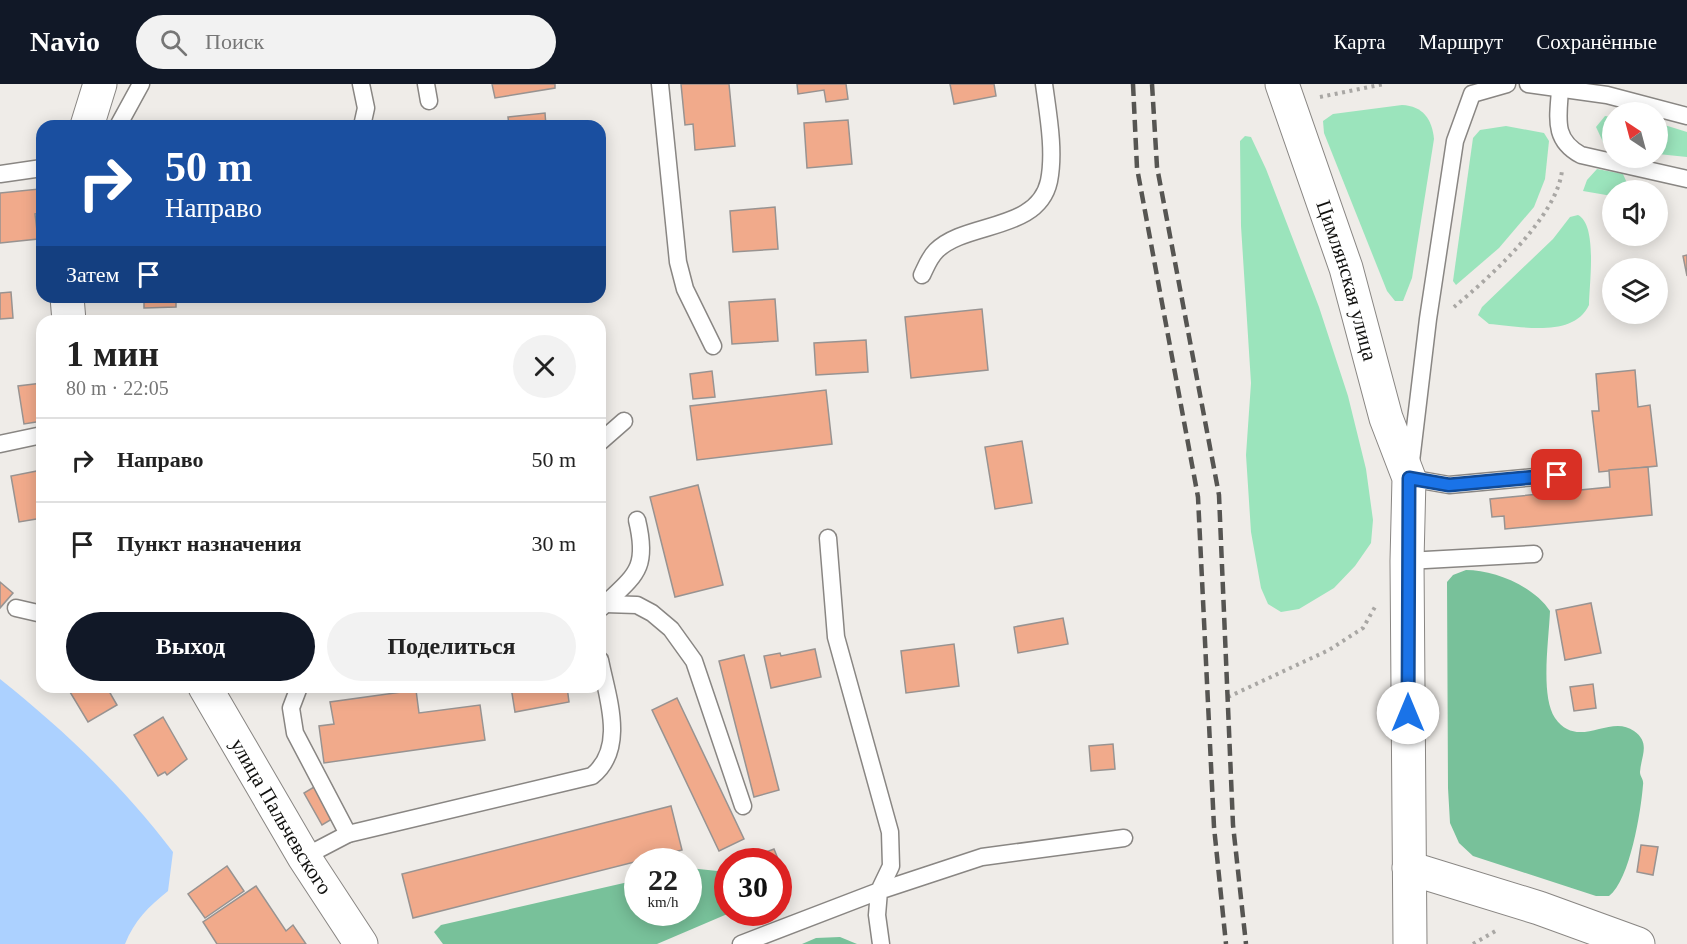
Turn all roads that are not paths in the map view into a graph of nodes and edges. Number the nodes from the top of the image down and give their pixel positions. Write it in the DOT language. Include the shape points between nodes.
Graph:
graph roads {
  1 [pos="100,84"];
  2 [pos="141,84"];
  3 [pos="361,84"];
  4 [pos="426,84"];
  5 [pos="660,84"];
  6 [pos="1044,84"];
  7 [pos="1507,84"];
  8 [pos="1528,84"];
  9 [pos="1560,90"];
  10 [pos="1287,95"];
  11 [pos="429,101"];
  12 [pos="1687,117"];
  13 [pos="89,120"];
  14 [pos="121,120"];
  15 [pos="363,120"];
  16 [pos="36,169"];
  17 [pos="0,174"];
  18 [pos="1687,179"];
  19 [pos="922,275"];
  20 [pos="713,346"];
  21 [pos="624,421"];
  22 [pos="36,436"];
  23 [pos="606,437"];
  24 [pos="0,444"];
  25 [pos="1557,475"];
  26 [pos="1409,478"];
  27 [pos="637,520"];
  28 [pos="828,538"];
  29 [pos="1534,554"];
  30 [pos="1407,570"];
  31 [pos="606,601"];
  32 [pos="606,605"];
  33 [pos="16,608"];
  34 [pos="36,613"];
  35 [pos="208,693"];
  36 [pos="297,693"];
  37 [pos="606,693"];
  38 [pos="743,806"];
  39 [pos="348,834"];
  40 [pos="1124,838"];
  41 [pos="304,857"];
  42 [pos="1408,868"];
  43 [pos="879,891"];
  44 [pos="361,944"];
  45 [pos="741,944"];
  46 [pos="881,944"];
  47 [pos="1410,944"];
  48 [pos="1638,944"];
  1 -- 13 [label="street"];
  2 -- 14 [label="lane"];
  3 -- 15 [label="lane" via="366,108"];
  4 -- 11 [label="lane"];
  5 -- 20 [label="lane" via="678,262 685,289"];
  6 -- 19 [label="lane" via="1050,155 1049,182 1040,201 1016,218 951,240 930,258"];
  7 -- 26 [label="lane, Цимлянская улица" via="1472,94 1455,141"];
  8 -- 9 [label="lane"];
  9 -- 12 [label="lane" via="1607,95"];
  9 -- 18 [label="lane" via="1558,123 1564,144 1581,156"];
  10 -- 26 [label="street, Цимлянская улица" via="1346,268 1386,418"];
  16 -- 17 [label="lane"];
  21 -- 23 [label="lane"];
  22 -- 24 [label="lane"];
  25 -- 26 [label="lane" via="1449,485"];
  26 -- 30 [label="street, Цимлянская улица"];
  27 -- 31 [label="lane" via="643,554 638,570"];
  28 -- 43 [label="lane" via="836,637 890,832 891,866"];
  29 -- 30 [label="lane"];
  30 -- 42 [label="street, Цимлянская улица"];
  32 -- 38 [label="lane" via="638,605 652,613 671,629 694,660"];
  33 -- 34 [label="lane"];
  35 -- 41 [label="street, улица Пальчевского"];
  36 -- 39 [label="lane" via="291,708 295,733"];
  37 -- 39 [label="lane" via="613,734 601,769 592,776"];
  39 -- 41 [label="lane"];
  40 -- 43 [label="lane" via="982,856"];
  41 -- 44 [label="street, улица Пальчевского"];
  42 -- 47 [label="street, Цимлянская улица"];
  42 -- 48 [label="street" via="1539,908"];
  43 -- 45 [label="lane"];
  43 -- 46 [label="lane"];
}
